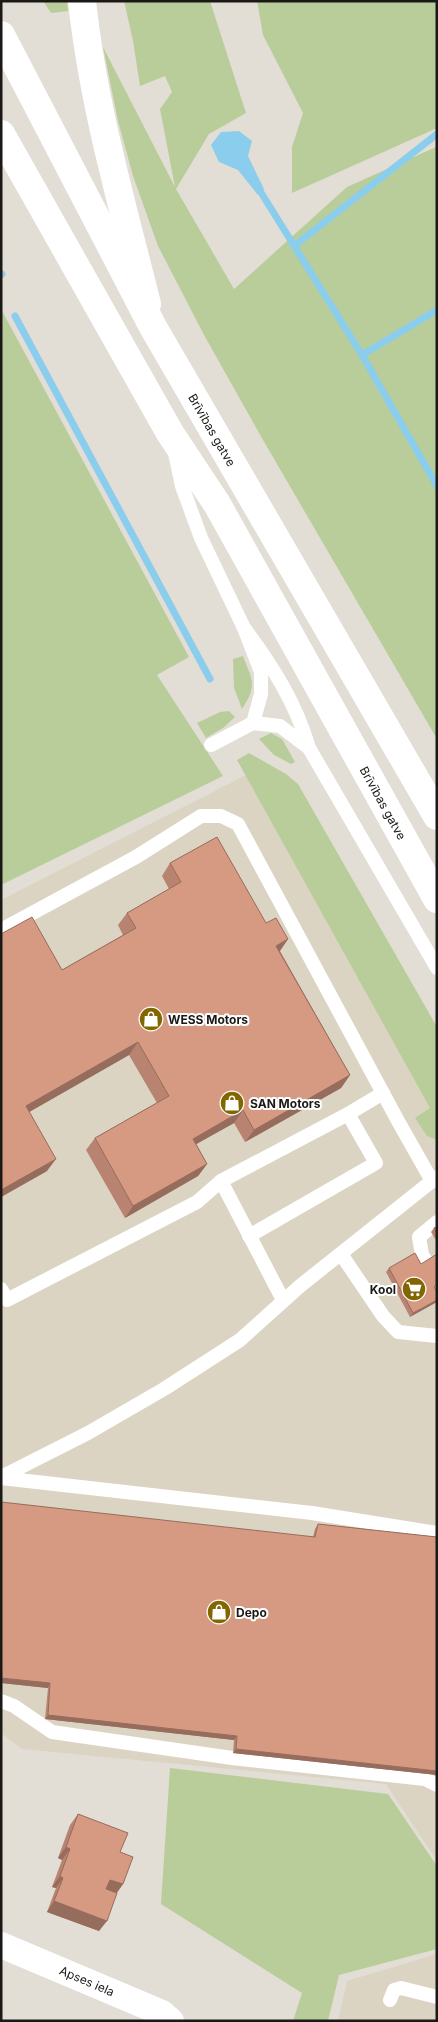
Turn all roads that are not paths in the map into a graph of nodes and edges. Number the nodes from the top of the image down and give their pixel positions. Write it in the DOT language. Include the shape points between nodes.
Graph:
graph roads {
  1 [pos="82,1"];
  2 [pos="1,35"];
  3 [pos="1,134"];
  4 [pos="153,328"];
  5 [pos="170,433"];
  6 [pos="244,628"];
  7 [pos="253,723"];
  8 [pos="211,745"];
  9 [pos="310,748"];
  10 [pos="437,816"];
  11 [pos="437,899"];
  12 [pos="1,930"];
  13 [pos="437,968"];
  14 [pos="383,1093"];
  15 [pos="348,1114"];
  16 [pos="435,1179"];
  17 [pos="220,1181"];
  18 [pos="437,1222"];
  19 [pos="249,1236"];
  20 [pos="341,1254"];
  21 [pos="437,1277"];
  22 [pos="1,1289"];
  23 [pos="283,1300"];
  24 [pos="437,1336"];
  25 [pos="1,1478"];
  26 [pos="437,1533"];
  27 [pos="1,1701"];
  28 [pos="437,1786"];
  29 [pos="1,1945"];
  30 [pos="437,1997"];
  31 [pos="390,2000"];
  32 [pos="171,2021"];
  1 -- 4 [label="main road" via="101,122"];
  2 -- 4 [label="main road, Brīvības gatve"];
  3 -- 5 [label="main road, Brīvības gatve"];
  4 -- 10 [label="main road, Brīvības gatve"];
  5 -- 6 [label="lane" via="182,486 201,538"];
  5 -- 11 [label="main road, Brīvības gatve" via="217,504"];
  6 -- 7 [label="lane" via="261,672 261,694"];
  6 -- 9 [label="lane" via="270,662 302,722"];
  7 -- 8 [label="lane"];
  7 -- 9 [label="lane" via="280,726"];
  9 -- 13 [label="lane"];
  12 -- 14 [label="lane" via="136,857 201,816 221,816 238,824"];
  14 -- 15 [label="lane"];
  14 -- 16 [label="lane"];
  15 -- 17 [label="lane"];
  15 -- 19 [label="lane" via="376,1163"];
  16 -- 20 [label="lane"];
  17 -- 19 [label="lane"];
  17 -- 22 [label="lane" via="197,1202 7,1300"];
  18 -- 21 [label="lane" via="419,1237 422,1255"];
  19 -- 23 [label="lane"];
  20 -- 23 [label="lane"];
  20 -- 24 [label="lane" via="383,1316 398,1332"];
  23 -- 25 [label="lane" via="240,1340 164,1389"];
  25 -- 26 [label="lane" via="312,1513"];
  27 -- 28 [label="lane" via="52,1732 232,1758 425,1779"];
  29 -- 32 [label="street, Apses iela" via="162,2013"];
  30 -- 31 [label="lane" via="400,1988 394,1990"];
}
